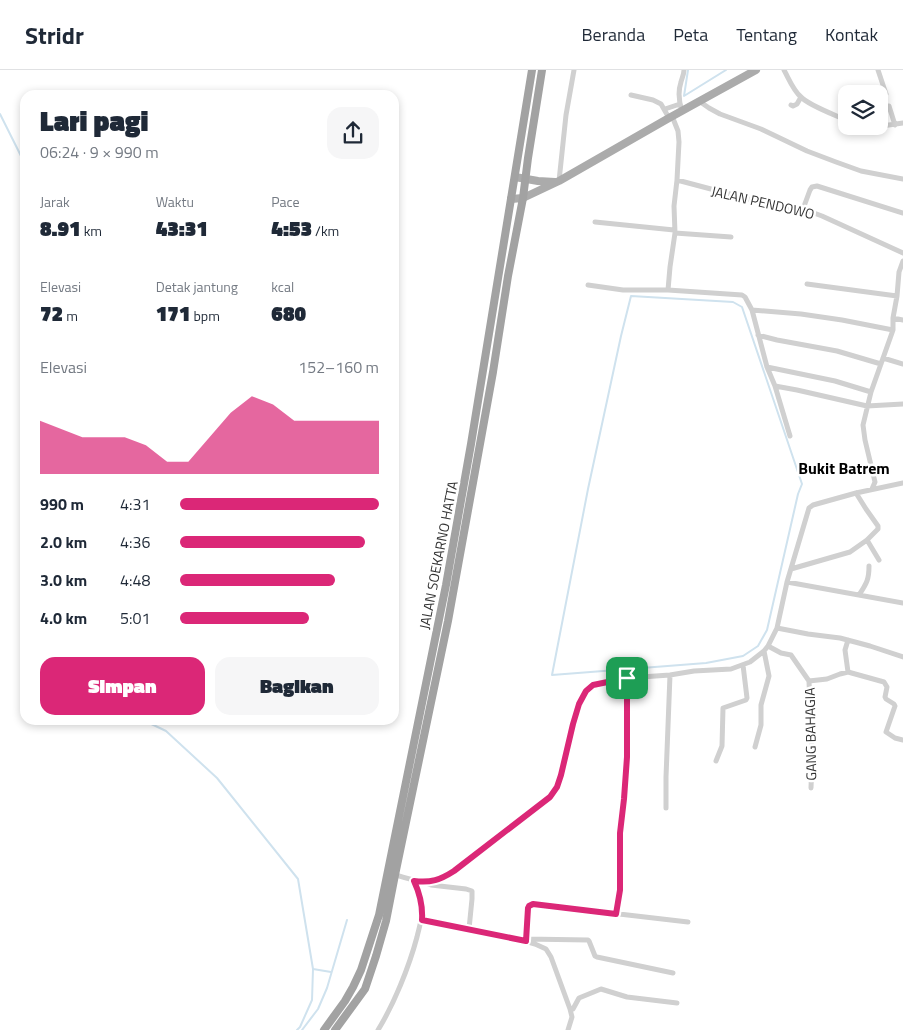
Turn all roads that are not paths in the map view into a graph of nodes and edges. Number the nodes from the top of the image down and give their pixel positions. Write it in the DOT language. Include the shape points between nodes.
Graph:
graph roads {
  1 [pos="532,70"];
  2 [pos="542,70"];
  3 [pos="574,70"];
  4 [pos="684,70"];
  5 [pos="756,70"];
  6 [pos="784,70"];
  7 [pos="878,70"];
  8 [pos="883,85"];
  9 [pos="631,95"];
  10 [pos="801,97"];
  11 [pos="699,101"];
  12 [pos="791,105"];
  13 [pos="889,106"];
  14 [pos="681,108"];
  15 [pos="665,109"];
  16 [pos="838,116"];
  17 [pos="671,117"];
  18 [pos="903,123"];
  19 [pos="895,124"];
  20 [pos="888,125"];
  21 [pos="515,177"];
  22 [pos="903,179"];
  23 [pos="526,180"];
  24 [pos="677,180"];
  25 [pos="558,181"];
  26 [pos="523,198"];
  27 [pos="511,199"];
  28 [pos="802,209"];
  29 [pos="903,213"];
  30 [pos="595,222"];
  31 [pos="674,232"];
  32 [pos="731,237"];
  33 [pos="903,253"];
  34 [pos="903,261"];
  35 [pos="807,284"];
  36 [pos="588,285"];
  37 [pos="901,289"];
  38 [pos="668,290"];
  39 [pos="898,296"];
  40 [pos="752,310"];
  41 [pos="893,318"];
  42 [pos="903,320"];
  43 [pos="892,330"];
  44 [pos="758,335"];
  45 [pos="882,361"];
  46 [pos="903,364"];
  47 [pos="767,367"];
  48 [pos="775,386"];
  49 [pos="872,392"];
  50 [pos="903,404"];
  51 [pos="867,406"];
  52 [pos="790,436"];
  53 [pos="903,483"];
  54 [pos="872,489"];
  55 [pos="856,493"];
  56 [pos="867,540"];
  57 [pos="880,560"];
  58 [pos="869,566"];
  59 [pos="791,569"];
  60 [pos="787,582"];
  61 [pos="859,595"];
  62 [pos="903,603"];
  63 [pos="777,628"];
  64 [pos="848,640"];
  65 [pos="768,646"];
  66 [pos="764,651"];
  67 [pos="903,657"];
  68 [pos="743,665"];
  69 [pos="848,672"];
  70 [pos="670,675"];
  71 [pos="627,678"];
  72 [pos="809,681"];
  73 [pos="903,740"];
  74 [pos="755,747"];
  75 [pos="716,761"];
  76 [pos="811,788"];
  77 [pos="666,808"];
  78 [pos="391,874"];
  79 [pos="414,881"];
  80 [pos="425,882"];
  81 [pos="616,914"];
  82 [pos="422,920"];
  83 [pos="688,922"];
  84 [pos="469,929"];
  85 [pos="526,940"];
  86 [pos="673,973"];
  87 [pos="677,1003"];
  88 [pos="570,1009"];
  89 [pos="324,1030"];
  90 [pos="335,1030"];
  91 [pos="378,1030"];
  92 [pos="568,1030"];
  1 -- 21 [label="highway, JALAN SOEKARNO HATTA"];
  2 -- 23 [label="highway, JALAN SOEKARNO HATTA"];
  3 -- 25 [label="street"];
  4 -- 14 [label="street" via="680,84"];
  5 -- 11 [label="main road"];
  6 -- 10 [label="street"];
  7 -- 8 [label="street"];
  9 -- 15 [label="street" via="658,102"];
  10 -- 12 [label="street" via="797,104"];
  10 -- 16 [label="street"];
  11 -- 14 [label="main road"];
  11 -- 22 [label="street" via="720,114 807,151 861,171"];
  13 -- 19 [label="street"];
  14 -- 15 [label="street"];
  14 -- 17 [label="main road"];
  15 -- 17 [label="street"];
  17 -- 24 [label="street" via="678,131"];
  17 -- 25 [label="main road"];
  18 -- 19 [label="street"];
  19 -- 20 [label="street"];
  21 -- 23 [label="main road"];
  21 -- 27 [label="highway, JALAN SOEKARNO HATTA"];
  23 -- 25 [label="main road"];
  23 -- 26 [label="highway, JALAN SOEKARNO HATTA"];
  24 -- 28 [label="street, JALAN PENDOWO" via="756,201"];
  24 -- 31 [label="street"];
  25 -- 26 [label="main road"];
  26 -- 27 [label="main road"];
  26 -- 78 [label="highway, JALAN SOEKARNO HATTA" via="448,621"];
  27 -- 78 [label="highway, JALAN SOEKARNO HATTA" via="446,585"];
  28 -- 29 [label="street" via="810,190 817,186"];
  28 -- 33 [label="street, JALAN PENDOWO"];
  30 -- 31 [label="street"];
  31 -- 32 [label="street"];
  31 -- 38 [label="street"];
  34 -- 37 [label="street" via="899,272"];
  35 -- 39 [label="street"];
  36 -- 38 [label="street" via="623,290"];
  37 -- 39 [label="street"];
  38 -- 40 [label="street" via="742,295"];
  39 -- 41 [label="street"];
  40 -- 43 [label="street" via="801,314"];
  40 -- 44 [label="street"];
  41 -- 42 [label="street"];
  41 -- 43 [label="street"];
  43 -- 45 [label="street"];
  44 -- 45 [label="street"];
  44 -- 47 [label="street"];
  45 -- 46 [label="street"];
  45 -- 49 [label="street"];
  47 -- 48 [label="street"];
  47 -- 49 [label="street"];
  48 -- 51 [label="street"];
  48 -- 52 [label="street"];
  49 -- 51 [label="street"];
  50 -- 51 [label="street"];
  51 -- 54 [label="street" via="863,425 874,482"];
  53 -- 54 [label="street"];
  54 -- 55 [label="street"];
  55 -- 56 [label="street" via="878,526"];
  55 -- 59 [label="street" via="809,508"];
  56 -- 57 [label="street"];
  56 -- 59 [label="street" via="850,552"];
  58 -- 61 [label="street" via="869,577"];
  59 -- 60 [label="street"];
  60 -- 61 [label="street"];
  60 -- 63 [label="street"];
  61 -- 62 [label="street"];
  63 -- 64 [label="street"];
  63 -- 65 [label="street"];
  64 -- 67 [label="street"];
  64 -- 69 [label="street"];
  65 -- 66 [label="street"];
  65 -- 72 [label="street, GANG BAHAGIA" via="791,655"];
  66 -- 68 [label="street"];
  66 -- 74 [label="street" via="768,676"];
  68 -- 70 [label="street"];
  68 -- 75 [label="street" via="747,698 723,708 722,746"];
  69 -- 72 [label="street"];
  69 -- 73 [label="street" via="885,683 886,699 894,704 886,732"];
  70 -- 71 [label="street"];
  70 -- 77 [label="street"];
  71 -- 80 [label="street" via="593,685 586,691 579,704 554,793 454,871 440,879"];
  71 -- 81 [label="street" via="627,757"];
  72 -- 76 [label="street, GANG BAHAGIA"];
  78 -- 79 [label="street"];
  78 -- 89 [label="highway, JALAN SOEKARNO HATTA" via="361,970 345,1001"];
  78 -- 90 [label="highway, JALAN SOEKARNO HATTA" via="386,921 365,989"];
  79 -- 80 [label="street"];
  79 -- 82 [label="street" via="420,894"];
  80 -- 84 [label="street" via="472,892"];
  81 -- 83 [label="street"];
  81 -- 85 [label="street" via="531,904"];
  82 -- 84 [label="street"];
  82 -- 91 [label="street" via="401,984"];
  84 -- 85 [label="street"];
  85 -- 86 [label="street" via="588,940 596,958"];
  85 -- 88 [label="street" via="549,953"];
  87 -- 88 [label="street" via="626,997 601,989 579,998"];
  88 -- 92 [label="street" via="572,1017"];
}
